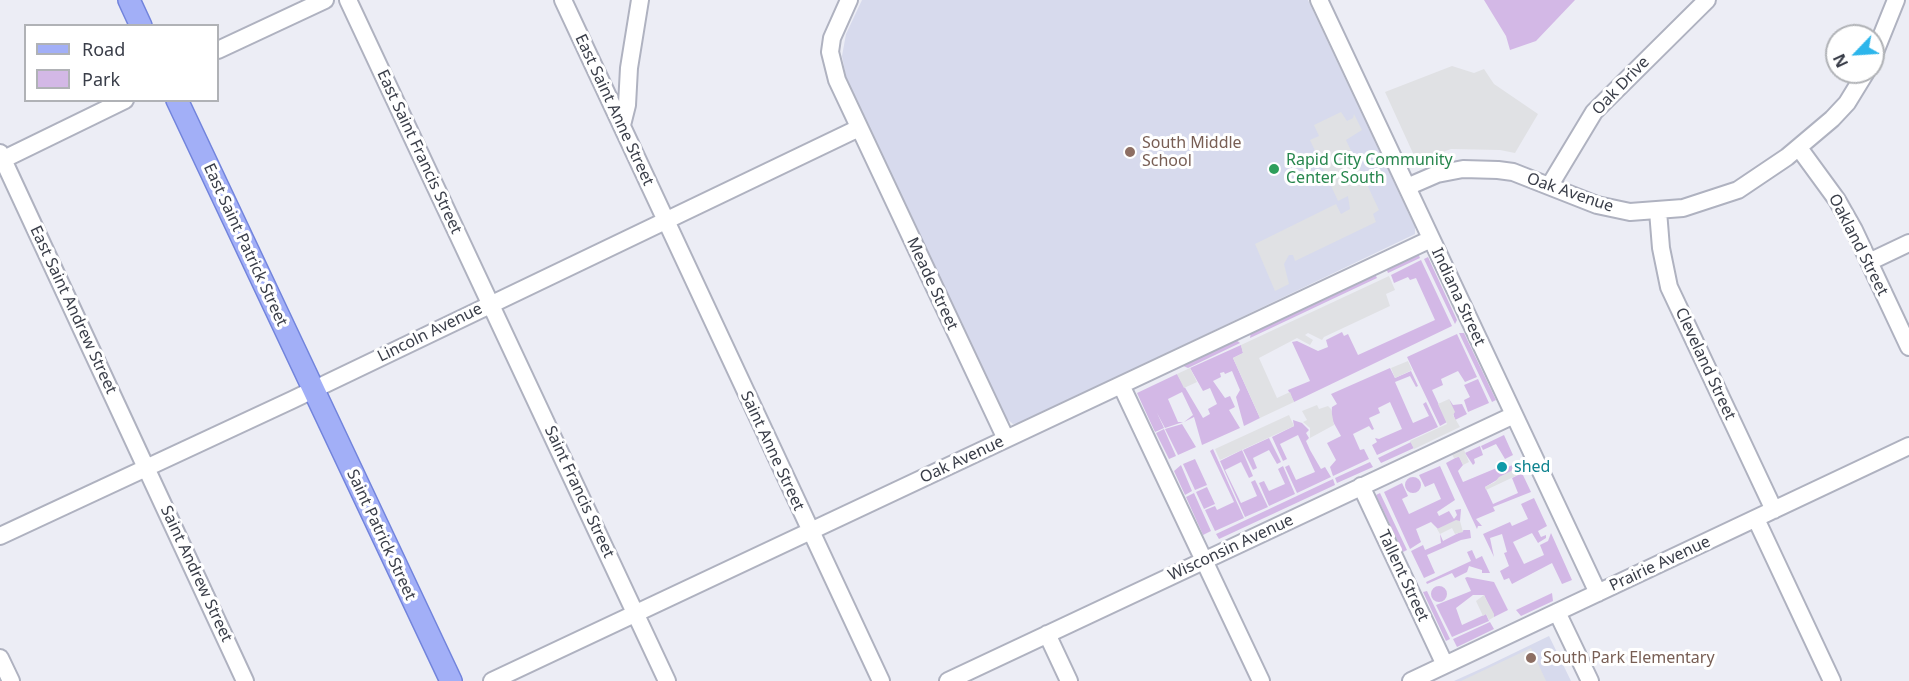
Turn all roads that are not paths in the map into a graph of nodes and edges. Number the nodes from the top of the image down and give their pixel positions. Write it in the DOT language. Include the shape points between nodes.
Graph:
graph roads {
  1 [pos="129,0"];
  2 [pos="325,0"];
  3 [pos="348,0"];
  4 [pos="563,0"];
  5 [pos="640,0"];
  6 [pos="849,0"];
  7 [pos="1319,0"];
  8 [pos="1707,0"];
  9 [pos="1896,0"];
  10 [pos="140,24"];
  11 [pos="1885,27"];
  12 [pos="219,50"];
  13 [pos="1859,84"];
  14 [pos="121,102"];
  15 [pos="178,102"];
  16 [pos="622,125"];
  17 [pos="859,128"];
  18 [pos="1799,148"];
  19 [pos="1,158"];
  20 [pos="1550,185"];
  21 [pos="1407,187"];
  22 [pos="1658,212"];
  23 [pos="665,220"];
  24 [pos="1431,239"];
  25 [pos="1909,243"];
  26 [pos="1869,262"];
  27 [pos="490,303"];
  28 [pos="1909,347"];
  29 [pos="1121,385"];
  30 [pos="312,390"];
  31 [pos="1514,414"];
  32 [pos="1005,439"];
  33 [pos="1909,446"];
  34 [pos="146,468"];
  35 [pos="1361,486"];
  36 [pos="1774,510"];
  37 [pos="1756,519"];
  38 [pos="810,531"];
  39 [pos="0,536"];
  40 [pos="1204,560"];
  41 [pos="1598,593"];
  42 [pos="1557,612"];
  43 [pos="636,614"];
  44 [pos="1047,634"];
  45 [pos="0,658"];
  46 [pos="1445,665"];
  47 [pos="11,681"];
  48 [pos="245,681"];
  49 [pos="451,681"];
  50 [pos="492,681"];
  51 [pos="667,681"];
  52 [pos="881,681"];
  53 [pos="948,681"];
  54 [pos="1069,681"];
  55 [pos="1261,681"];
  56 [pos="1412,681"];
  57 [pos="1590,681"];
  58 [pos="1832,681"];
  1 -- 10 [label="main road"];
  2 -- 12 [label="street"];
  3 -- 27 [label="street, East Saint Francis Street"];
  4 -- 16 [label="street, East Saint Anne Street"];
  5 -- 16 [label="street"];
  6 -- 17 [label="street, Meade Street" via="837,21 830,52 837,80"];
  7 -- 21 [label="street, Indiana Street"];
  8 -- 20 [label="street, Oak Drive" via="1594,112"];
  9 -- 11 [label="street"];
  13 -- 18 [label="street, Oak Avenue" via="1847,103"];
  14 -- 19 [label="street"];
  15 -- 30 [label="main road, East Saint Patrick Street"];
  16 -- 23 [label="street, East Saint Anne Street"];
  17 -- 23 [label="street, Lincoln Avenue"];
  17 -- 32 [label="street, Meade Street"];
  18 -- 22 [label="street, Oak Avenue" via="1738,190"];
  18 -- 26 [label="street, Oakland Street" via="1837,200"];
  19 -- 34 [label="street, East Saint Andrew Street"];
  20 -- 21 [label="street, Oak Avenue" via="1513,172 1463,169 1437,174"];
  20 -- 22 [label="street, Oak Avenue" via="1597,204 1630,212"];
  21 -- 24 [label="street, Indiana Street"];
  22 -- 36 [label="street, Cleveland Street" via="1669,287"];
  23 -- 27 [label="street, Lincoln Avenue"];
  23 -- 38 [label="street, Saint Anne Street"];
  24 -- 29 [label="street, Oak Avenue"];
  24 -- 31 [label="street, Indiana Street"];
  25 -- 26 [label="street"];
  26 -- 28 [label="street, Oakland Street"];
  27 -- 30 [label="street, Lincoln Avenue"];
  27 -- 43 [label="street, Saint Francis Street"];
  29 -- 32 [label="street, Oak Avenue"];
  29 -- 40 [label="street"];
  30 -- 34 [label="street, Lincoln Avenue"];
  30 -- 49 [label="main road, Saint Patrick Street"];
  31 -- 35 [label="street, Wisconsin Avenue"];
  31 -- 41 [label="street, Indiana Street"];
  32 -- 38 [label="street, Oak Avenue"];
  33 -- 36 [label="street, Prairie Avenue"];
  34 -- 39 [label="street, Lincoln Avenue"];
  34 -- 48 [label="street, Saint Andrew Street"];
  35 -- 40 [label="street, Wisconsin Avenue"];
  35 -- 46 [label="street, Tallent Street"];
  36 -- 37 [label="street, Prairie Avenue"];
  37 -- 41 [label="street, Prairie Avenue"];
  37 -- 58 [label="street"];
  38 -- 43 [label="street, Oak Avenue"];
  38 -- 52 [label="street, Saint Anne Street"];
  40 -- 44 [label="street, Wisconsin Avenue"];
  40 -- 55 [label="street"];
  41 -- 42 [label="street, Prairie Avenue"];
  42 -- 46 [label="street, Prairie Avenue"];
  42 -- 57 [label="street"];
  43 -- 50 [label="street, Oak Avenue"];
  43 -- 51 [label="street, Saint Francis Street"];
  44 -- 53 [label="street, Wisconsin Avenue"];
  44 -- 54 [label="street"];
  45 -- 47 [label="street"];
  46 -- 56 [label="street, Prairie Avenue"];
}
